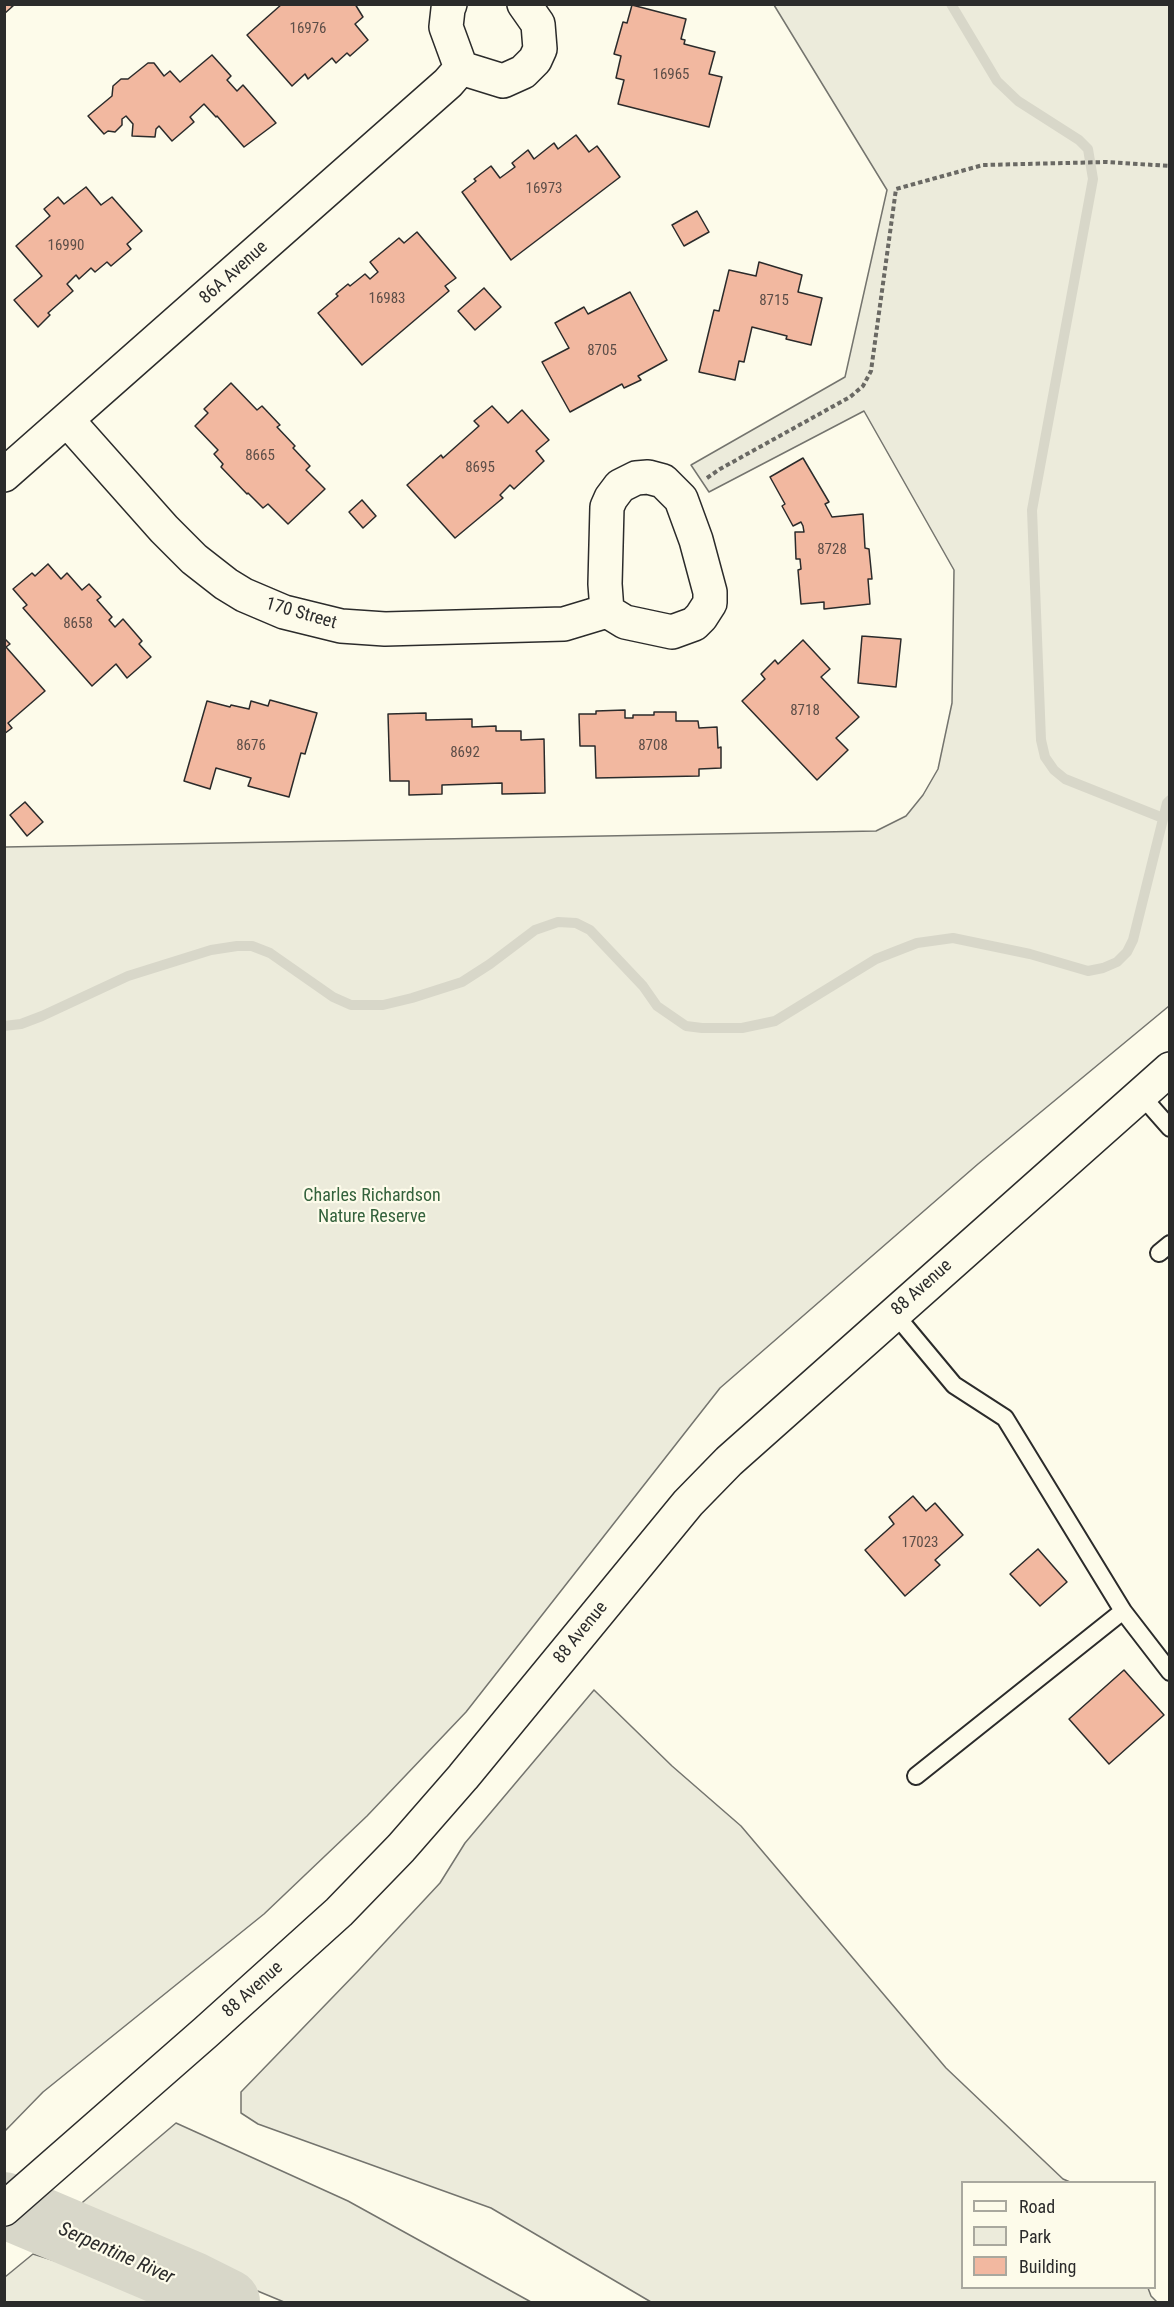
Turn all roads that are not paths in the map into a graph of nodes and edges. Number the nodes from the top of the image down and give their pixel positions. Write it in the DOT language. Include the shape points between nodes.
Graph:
graph roads {
  1 [pos="450,4"];
  2 [pos="524,4"];
  3 [pos="461,68"];
  4 [pos="68,421"];
  5 [pos="4,476"];
  6 [pos="607,611"];
  7 [pos="1170,1069"];
  8 [pos="1140,1094"];
  9 [pos="1170,1128"];
  10 [pos="894,1313"];
  11 [pos="1123,1611"];
  12 [pos="1170,1672"];
  13 [pos="916,1776"];
  14 [pos="4,2209"];
  1 -- 3 [label="street" via="446,27"];
  2 -- 3 [label="street" via="538,24 541,40 538,55 529,67 503,81"];
  3 -- 4 [label="street, 86A Avenue"];
  4 -- 5 [label="street, 86A Avenue"];
  4 -- 6 [label="street, 170 Street" via="194,559 226,584 273,608 328,624 362,628 564,624"];
  6 -- 6 [label="street" via="605,518 611,498 625,483 648,477 663,482 681,499 708,582 707,611 694,624 672,632 625,622"];
  7 -- 8 [label="street, 88 Avenue"];
  8 -- 9 [label="lane"];
  8 -- 10 [label="street, 88 Avenue"];
  10 -- 11 [label="lane" via="954,1384 1005,1418"];
  10 -- 14 [label="street, 88 Avenue" via="772,1421 688,1503 463,1777 339,1912"];
  11 -- 12 [label="lane"];
  11 -- 13 [label="lane"];
}
